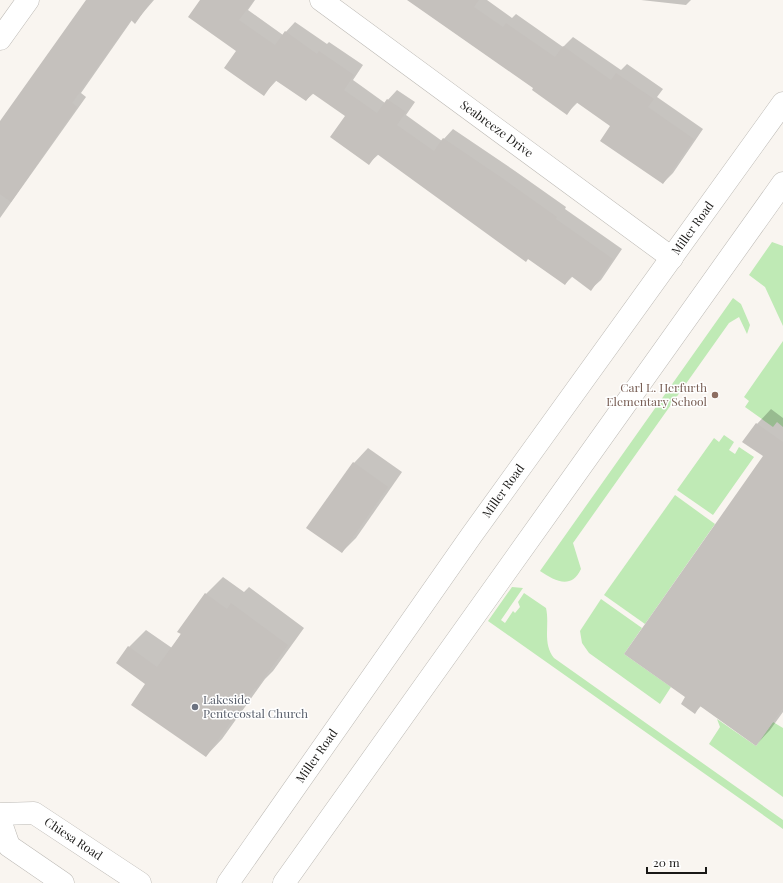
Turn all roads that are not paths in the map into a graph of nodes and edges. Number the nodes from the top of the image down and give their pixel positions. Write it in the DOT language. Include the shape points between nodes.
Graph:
graph roads {
  1 [pos="28,0"];
  2 [pos="321,0"];
  3 [pos="0,40"];
  4 [pos="783,103"];
  5 [pos="783,183"];
  6 [pos="672,258"];
  7 [pos="0,814"];
  8 [pos="0,820"];
  9 [pos="63,883"];
  10 [pos="140,883"];
  11 [pos="228,883"];
  12 [pos="284,883"];
  1 -- 3 [label="main road"];
  2 -- 6 [label="main road, Seabreeze Drive"];
  4 -- 6 [label="main road, Miller Road"];
  5 -- 12 [label="main road"];
  6 -- 11 [label="main road, Miller Road" via="466,543"];
  7 -- 10 [label="main road, Chiesa Road" via="34,813"];
  8 -- 9 [label="main road" via="8,846"];
}
